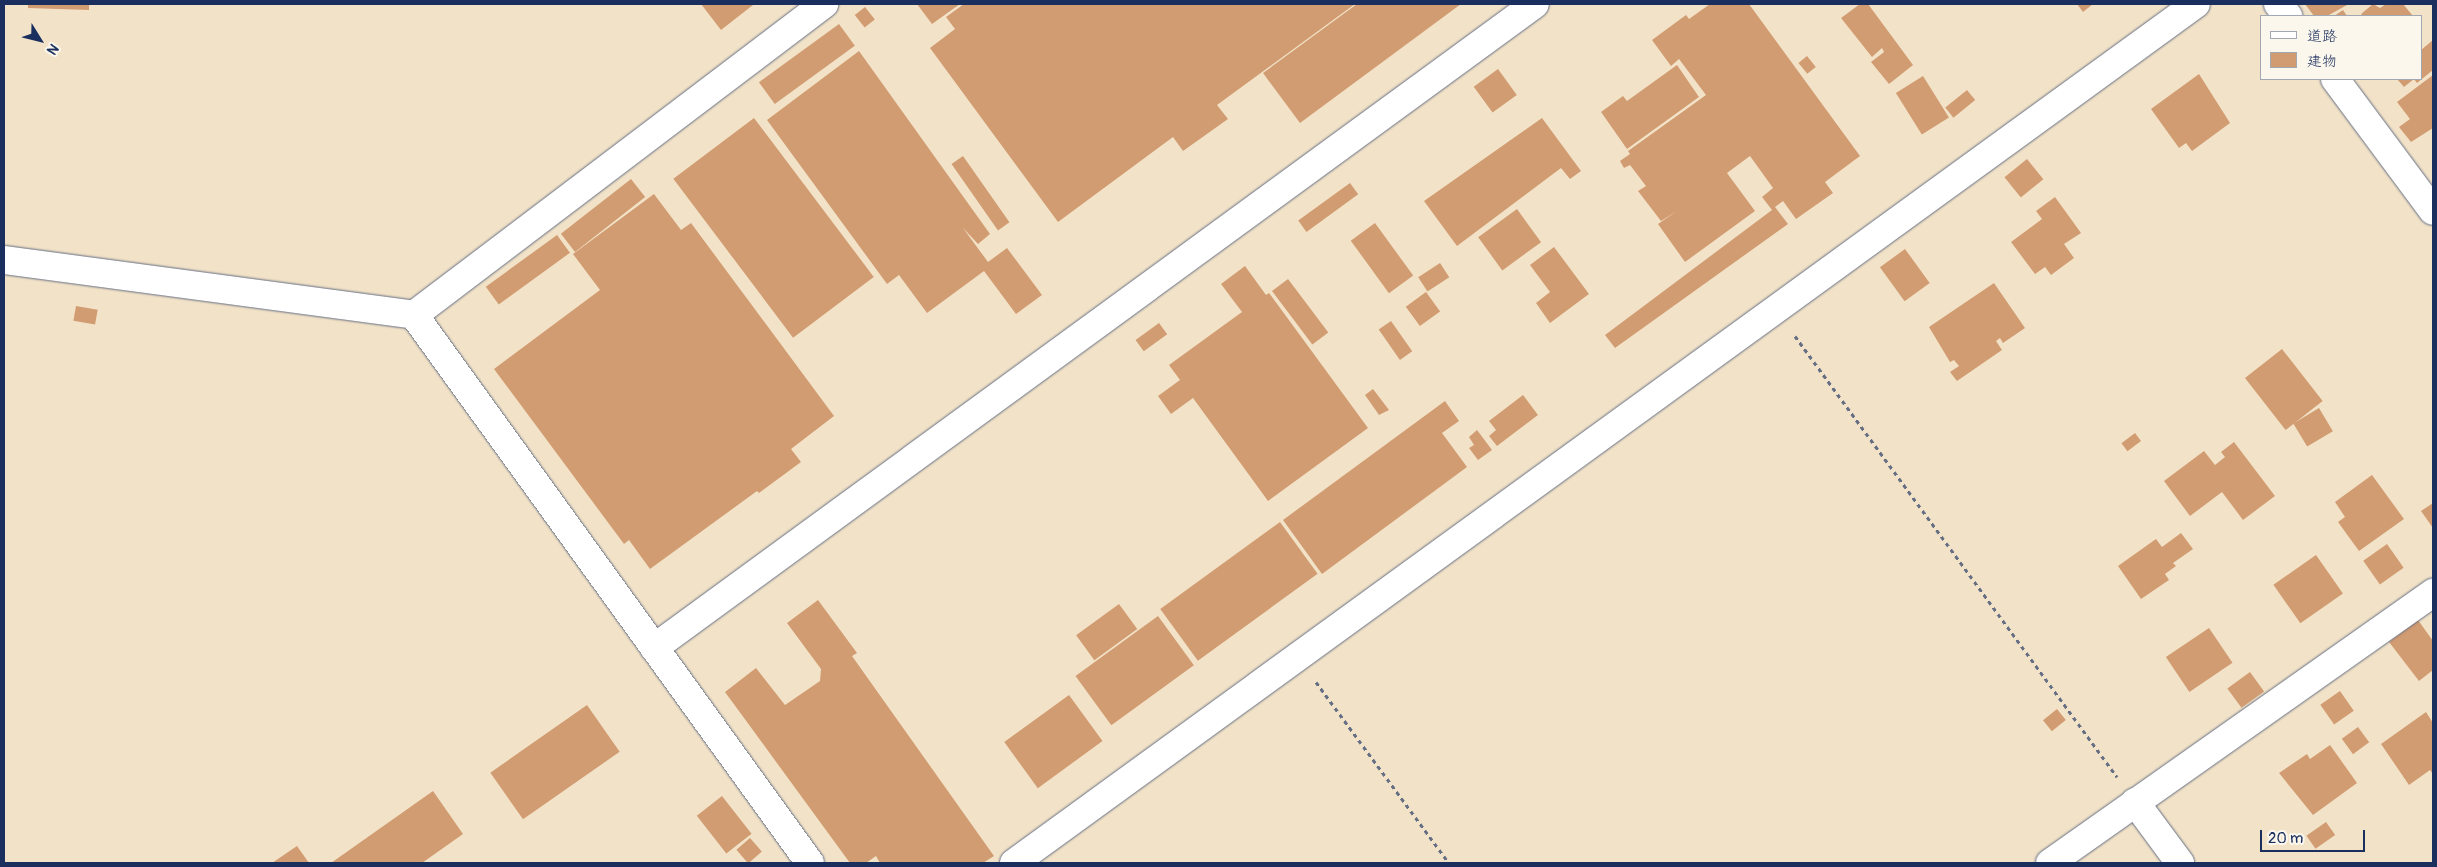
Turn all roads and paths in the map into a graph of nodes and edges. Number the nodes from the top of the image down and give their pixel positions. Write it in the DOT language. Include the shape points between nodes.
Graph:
graph roads {
  1 [pos="824,4"];
  2 [pos="1535,4"];
  3 [pos="2196,4"];
  4 [pos="2278,4"];
  5 [pos="2287,15"];
  6 [pos="2336,80"];
  7 [pos="2433,211"];
  8 [pos="4,260"];
  9 [pos="1775,310"];
  10 [pos="414,316"];
  11 [pos="2433,593"];
  12 [pos="654,648"];
  13 [pos="1298,657"];
  14 [pos="2135,802"];
  15 [pos="810,863"];
  16 [pos="1014,863"];
  17 [pos="1449,863"];
  18 [pos="2050,863"];
  19 [pos="2180,863"];
  1 -- 10 [label="street"];
  2 -- 12 [label="street"];
  3 -- 9 [label="street"];
  4 -- 5 [label="street"];
  6 -- 7 [label="street"];
  8 -- 10 [label="street"];
  9 -- 13 [label="street"];
  9 -- 14 [label="path"];
  10 -- 12 [label="street"];
  11 -- 14 [label="street"];
  12 -- 15 [label="street"];
  13 -- 16 [label="street"];
  13 -- 17 [label="path"];
  14 -- 18 [label="street"];
  14 -- 19 [label="street"];
}
